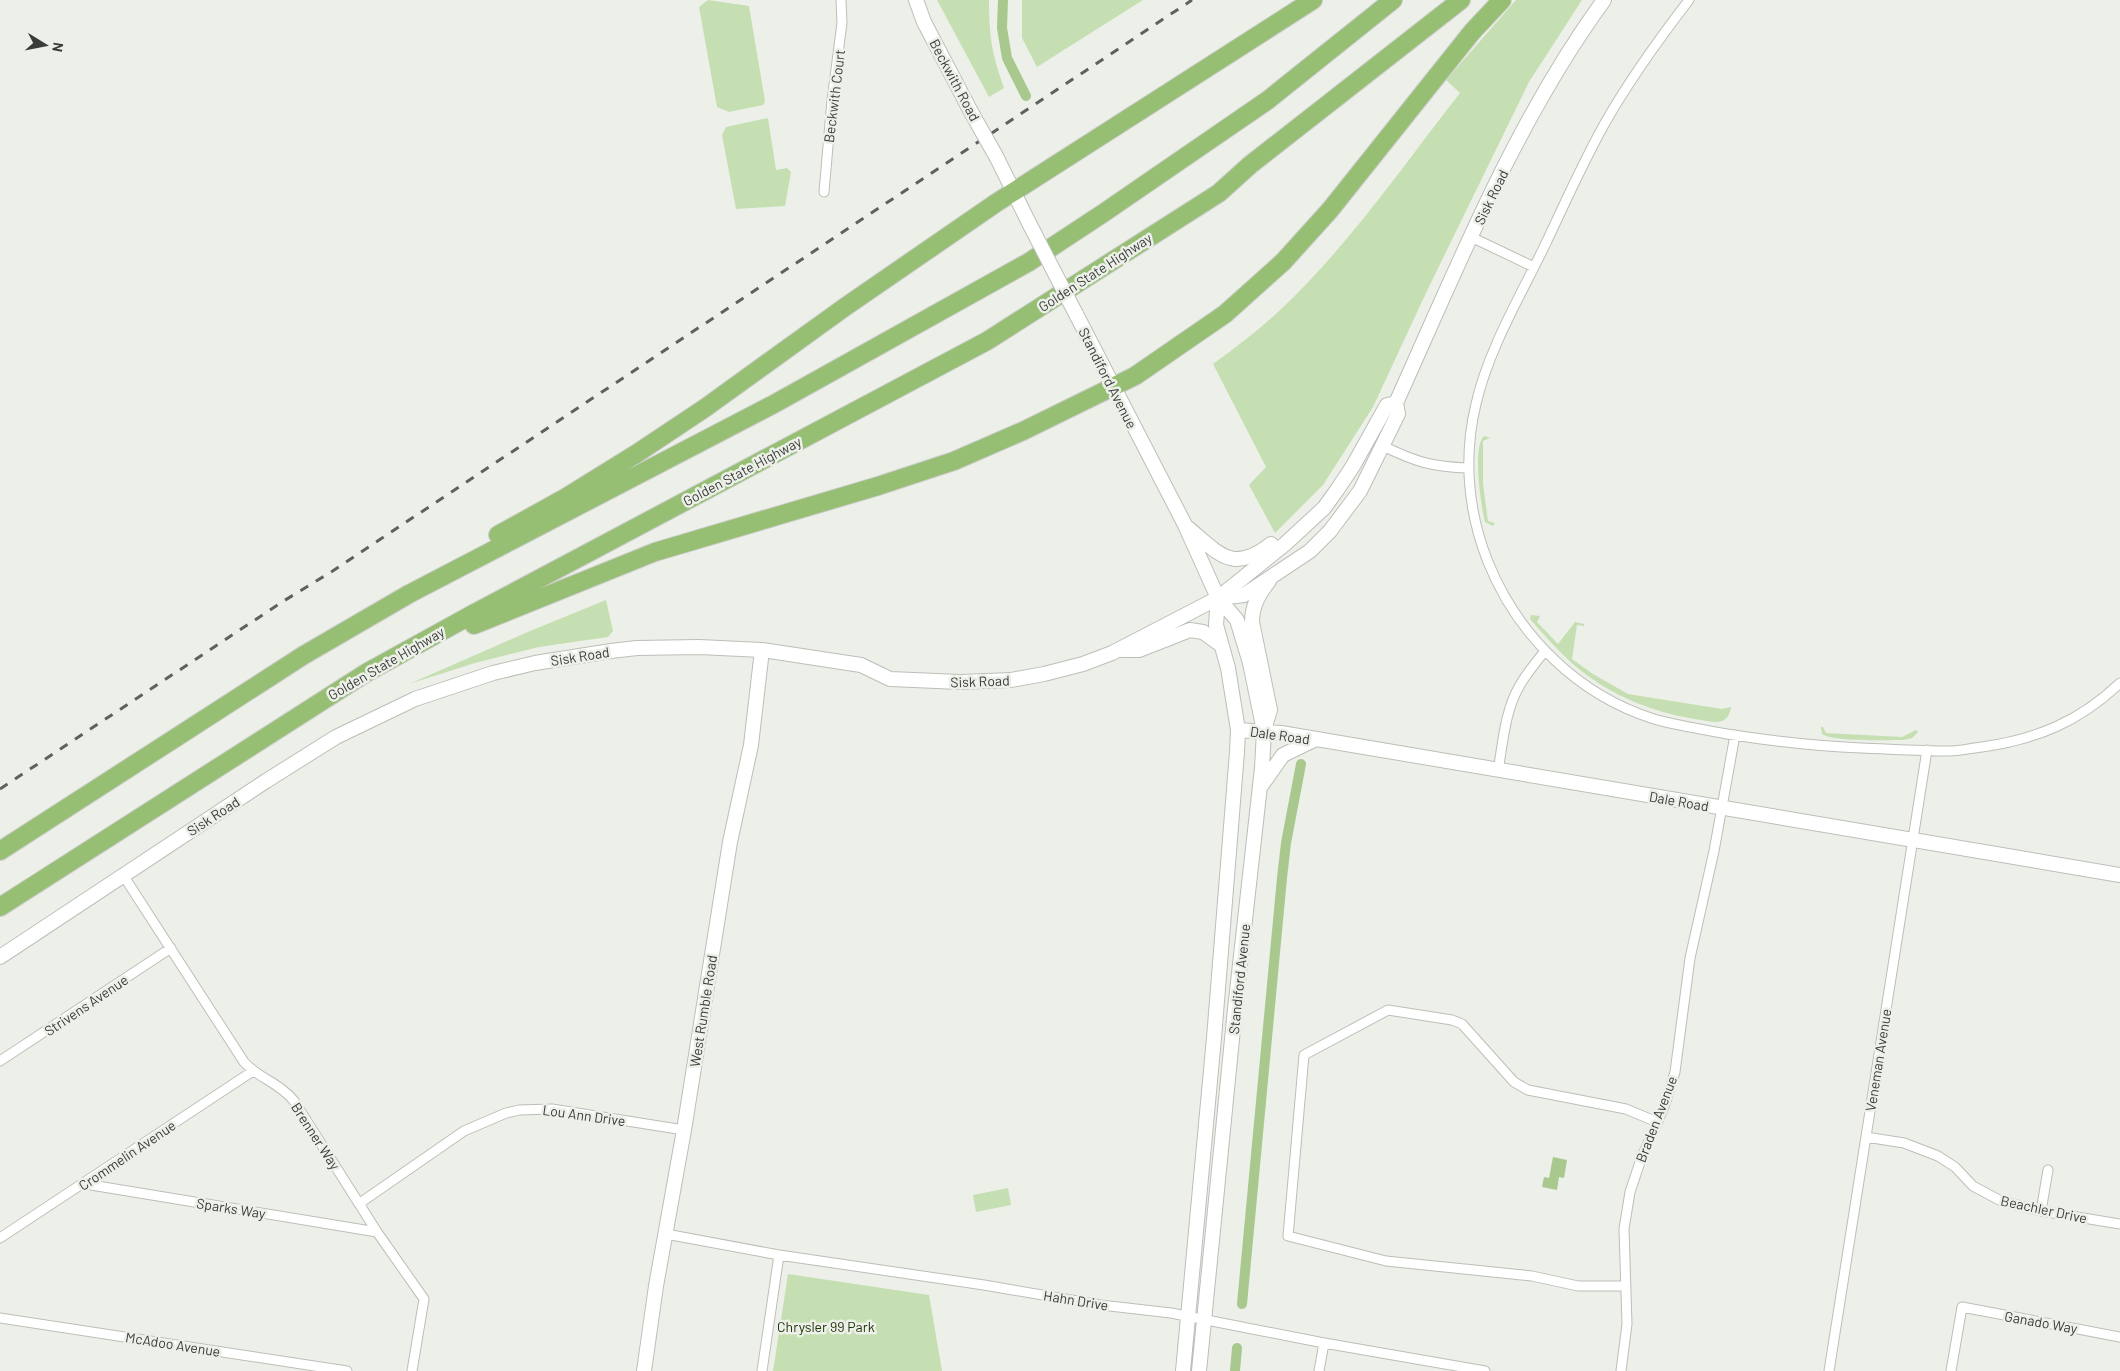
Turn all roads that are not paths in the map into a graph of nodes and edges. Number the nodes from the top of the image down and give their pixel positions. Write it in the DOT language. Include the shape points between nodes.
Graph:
graph roads {
  1 [pos="841,0"];
  2 [pos="916,0"];
  3 [pos="1312,0"];
  4 [pos="1393,0"];
  5 [pos="1461,0"];
  6 [pos="1502,0"];
  7 [pos="1604,0"];
  8 [pos="1688,0"];
  9 [pos="997,158"];
  10 [pos="824,192"];
  11 [pos="1014,192"];
  12 [pos="1472,237"];
  13 [pos="1534,267"];
  14 [pos="1112,387"];
  15 [pos="1396,403"];
  16 [pos="1383,446"];
  17 [pos="1353,466"];
  18 [pos="1469,468"];
  19 [pos="1185,524"];
  20 [pos="1274,575"];
  21 [pos="1218,598"];
  22 [pos="1221,645"];
  23 [pos="762,650"];
  24 [pos="1118,650"];
  25 [pos="1545,651"];
  26 [pos="304,654"];
  27 [pos="366,674"];
  28 [pos="2120,683"];
  29 [pos="1238,730"];
  30 [pos="1264,731"];
  31 [pos="1735,735"];
  32 [pos="1316,739"];
  33 [pos="1927,750"];
  34 [pos="1498,771"];
  35 [pos="1259,789"];
  36 [pos="1722,809"];
  37 [pos="1913,840"];
  38 [pos="0,851"];
  39 [pos="123,875"];
  40 [pos="2120,876"];
  41 [pos="0,907"];
  42 [pos="171,948"];
  43 [pos="0,957"];
  44 [pos="0,1061"];
  45 [pos="254,1072"];
  46 [pos="1657,1122"];
  47 [pos="684,1130"];
  48 [pos="1866,1138"];
  49 [pos="2048,1170"];
  50 [pos="85,1184"];
  51 [pos="360,1204"];
  52 [pos="2041,1211"];
  53 [pos="2120,1224"];
  54 [pos="377,1232"];
  55 [pos="666,1234"];
  56 [pos="0,1238"];
  57 [pos="779,1255"];
  58 [pos="1626,1286"];
  59 [pos="1189,1317"];
  60 [pos="0,1318"];
  61 [pos="1205,1320"];
  62 [pos="2120,1337"];
  63 [pos="1324,1344"];
  64 [pos="347,1371"];
  65 [pos="412,1371"];
  66 [pos="644,1371"];
  67 [pos="762,1371"];
  68 [pos="1183,1371"];
  69 [pos="1199,1371"];
  70 [pos="1319,1371"];
  71 [pos="1486,1371"];
  72 [pos="1621,1371"];
  73 [pos="1829,1371"];
  74 [pos="1951,1371"];
  1 -- 10 [label="street, Beckwith Court" via="842,23"];
  2 -- 9 [label="main road, Beckwith Road, bridge" via="924,22"];
  3 -- 11 [label="highway"];
  4 -- 26 [label="highway" via="1268,100 1028,262 774,404 409,594"];
  5 -- 27 [label="highway, Golden State Highway" via="1250,165 1219,193 987,341"];
  6 -- 14 [label="highway" via="1466,40 1330,210 1283,262 1226,314 1135,376"];
  7 -- 12 [label="main road, Sisk Road" via="1541,99"];
  8 -- 13 [label="street" via="1633,77 1606,122"];
  9 -- 11 [label="main road, Standiford Avenue"];
  11 -- 14 [label="main road, Standiford Avenue, bridge"];
  11 -- 26 [label="highway" via="636,454 565,498 405,585"];
  12 -- 13 [label="street"];
  12 -- 15 [label="main road, Sisk Road"];
  13 -- 18 [label="street" via="1492,356 1479,392 1471,429"];
  14 -- 19 [label="main road, Standiford Avenue"];
  14 -- 27 [label="highway" via="954,461 621,564"];
  15 -- 16 [label="main road, Sisk Road" via="1398,414"];
  15 -- 17 [label="main road, Sisk Road" via="1387,405"];
  16 -- 18 [label="street" via="1430,465"];
  16 -- 20 [label="main road, Sisk Road" via="1360,491 1336,525 1310,551"];
  17 -- 19 [label="main road" via="1296,524 1265,549 1246,559 1222,556"];
  17 -- 21 [label="main road, Sisk Road" via="1324,508"];
  18 -- 25 [label="street" via="1473,515 1490,567 1513,612"];
  19 -- 21 [label="main road, Standiford Avenue"];
  20 -- 21 [label="main road, Sisk Road" via="1244,595"];
  20 -- 30 [label="main road" via="1260,594 1252,613 1270,710"];
  21 -- 22 [label="main road, Standiford Avenue" via="1216,625"];
  21 -- 24 [label="main road, Sisk Road"];
  21 -- 30 [label="main road, Standiford Avenue" via="1237,620"];
  22 -- 24 [label="main road" via="1203,632 1190,630 1139,650"];
  22 -- 29 [label="main road, Standiford Avenue"];
  23 -- 24 [label="main road, Sisk Road" via="861,665 890,679 960,682 1011,680 1044,674 1083,664"];
  23 -- 39 [label="main road, Sisk Road" via="637,648 535,663 442,689 368,720 307,754"];
  23 -- 47 [label="main road, West Rumble Road" via="751,745 730,842"];
  25 -- 31 [label="street" via="1581,682 1622,706 1669,723"];
  25 -- 34 [label="street" via="1511,704"];
  26 -- 38 [label="highway"];
  27 -- 41 [label="highway, Golden State Highway"];
  28 -- 33 [label="street" via="2075,718 2053,729 2014,742 1951,751"];
  29 -- 30 [label="main road, Dale Road"];
  29 -- 59 [label="main road, Standiford Avenue" via="1226,904"];
  30 -- 32 [label="main road, Dale Road"];
  30 -- 35 [label="main road, Standiford Avenue"];
  31 -- 33 [label="street" via="1832,746"];
  31 -- 36 [label="street, Braden Avenue"];
  32 -- 34 [label="main road, Dale Road"];
  32 -- 35 [label="main road" via="1283,755"];
  33 -- 37 [label="street, Veneman Avenue"];
  34 -- 36 [label="main road, Dale Road"];
  35 -- 61 [label="main road, Standiford Avenue"];
  36 -- 37 [label="main road, Dale Road"];
  36 -- 46 [label="street, Braden Avenue" via="1690,958 1675,1072"];
  37 -- 40 [label="main road, Dale Road"];
  37 -- 48 [label="street, Veneman Avenue"];
  39 -- 42 [label="street, Brenner Way"];
  39 -- 43 [label="main road, Sisk Road"];
  42 -- 44 [label="street, Strivens Avenue"];
  42 -- 45 [label="street, Brenner Way" via="244,1062"];
  45 -- 50 [label="street, Crommelin Avenue"];
  45 -- 51 [label="street, Brenner Way" via="288,1093"];
  46 -- 58 [label="street, Braden Avenue" via="1630,1192 1624,1229"];
  46 -- 58 [label="street" via="1626,1109 1528,1090 1514,1082 1462,1024 1452,1020 1388,1010 1304,1055 1288,1236 1386,1261 1532,1276 1578,1286"];
  47 -- 51 [label="street, Lou Ann Drive" via="552,1109 512,1111 464,1131"];
  47 -- 55 [label="main road, West Rumble Road"];
  48 -- 52 [label="street, Beachler Drive" via="1920,1148 1955,1167 1987,1195 2015,1206"];
  48 -- 73 [label="street, Veneman Avenue"];
  49 -- 52 [label="street"];
  50 -- 54 [label="street, Sparks Way"];
  50 -- 56 [label="street, Crommelin Avenue"];
  51 -- 54 [label="street, Brenner Way"];
  52 -- 53 [label="street, Beachler Drive"];
  54 -- 65 [label="street, Brenner Way" via="424,1299"];
  55 -- 57 [label="street, Hahn Drive"];
  55 -- 66 [label="main road, West Rumble Road"];
  57 -- 59 [label="street, Hahn Drive"];
  57 -- 67 [label="street"];
  58 -- 72 [label="street, Braden Avenue" via="1627,1324"];
  59 -- 61 [label="street, Hahn Drive"];
  59 -- 68 [label="main road, Standiford Avenue"];
  60 -- 64 [label="street, McAdoo Avenue"];
  61 -- 63 [label="street, Hahn Drive"];
  61 -- 69 [label="main road, Standiford Avenue"];
  62 -- 74 [label="street, Ganado Way" via="1962,1308"];
  63 -- 70 [label="street"];
  63 -- 71 [label="street, Hahn Drive"];
}
